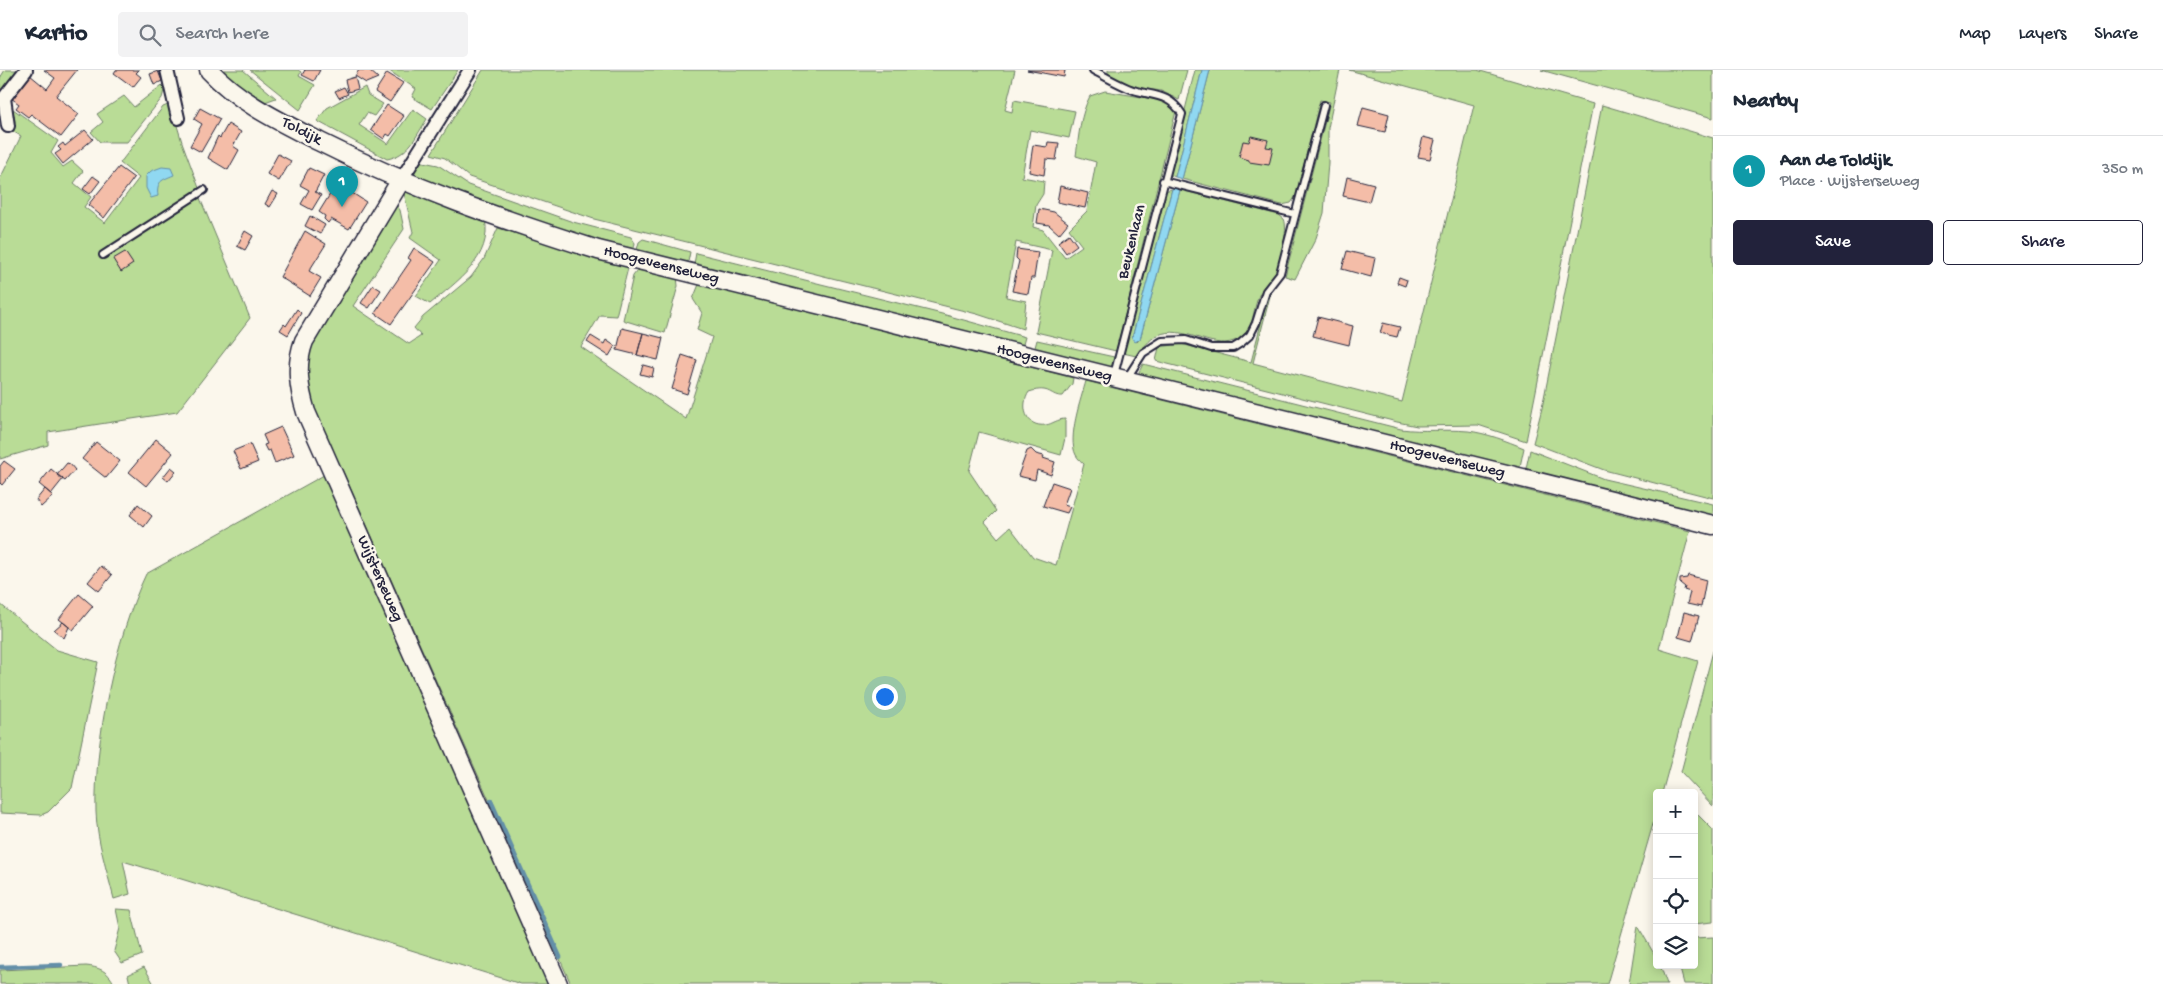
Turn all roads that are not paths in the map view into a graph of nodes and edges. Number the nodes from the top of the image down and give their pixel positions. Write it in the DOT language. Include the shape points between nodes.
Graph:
graph roads {
  1 [pos="26,70"];
  2 [pos="167,70"];
  3 [pos="209,70"];
  4 [pos="470,70"];
  5 [pos="1093,70"];
  6 [pos="1324,105"];
  7 [pos="178,118"];
  8 [pos="8,126"];
  9 [pos="402,180"];
  10 [pos="1163,181"];
  11 [pos="204,190"];
  12 [pos="1295,214"];
  13 [pos="102,254"];
  14 [pos="1119,380"];
  15 [pos="1713,525"];
  16 [pos="558,984"];
  1 -- 8 [label="street" via="4,98"];
  2 -- 7 [label="street"];
  3 -- 9 [label="main road, Toldijk" via="234,94 259,110"];
  4 -- 9 [label="street"];
  5 -- 10 [label="lane, Beukenlaan" via="1129,88 1168,98 1176,104 1182,114"];
  6 -- 12 [label="lane"];
  9 -- 14 [label="main road, Hoogeveenseweg" via="530,229 598,250"];
  9 -- 16 [label="main road, Wijsterseweg" via="304,341 300,358 300,394"];
  10 -- 12 [label="lane"];
  10 -- 14 [label="lane, Beukenlaan"];
  11 -- 13 [label="lane"];
  12 -- 14 [label="lane" via="1280,273 1266,292 1250,335 1233,348 1211,348 1186,340 1162,341 1143,354"];
  14 -- 15 [label="main road, Hoogeveenseweg"];
}
